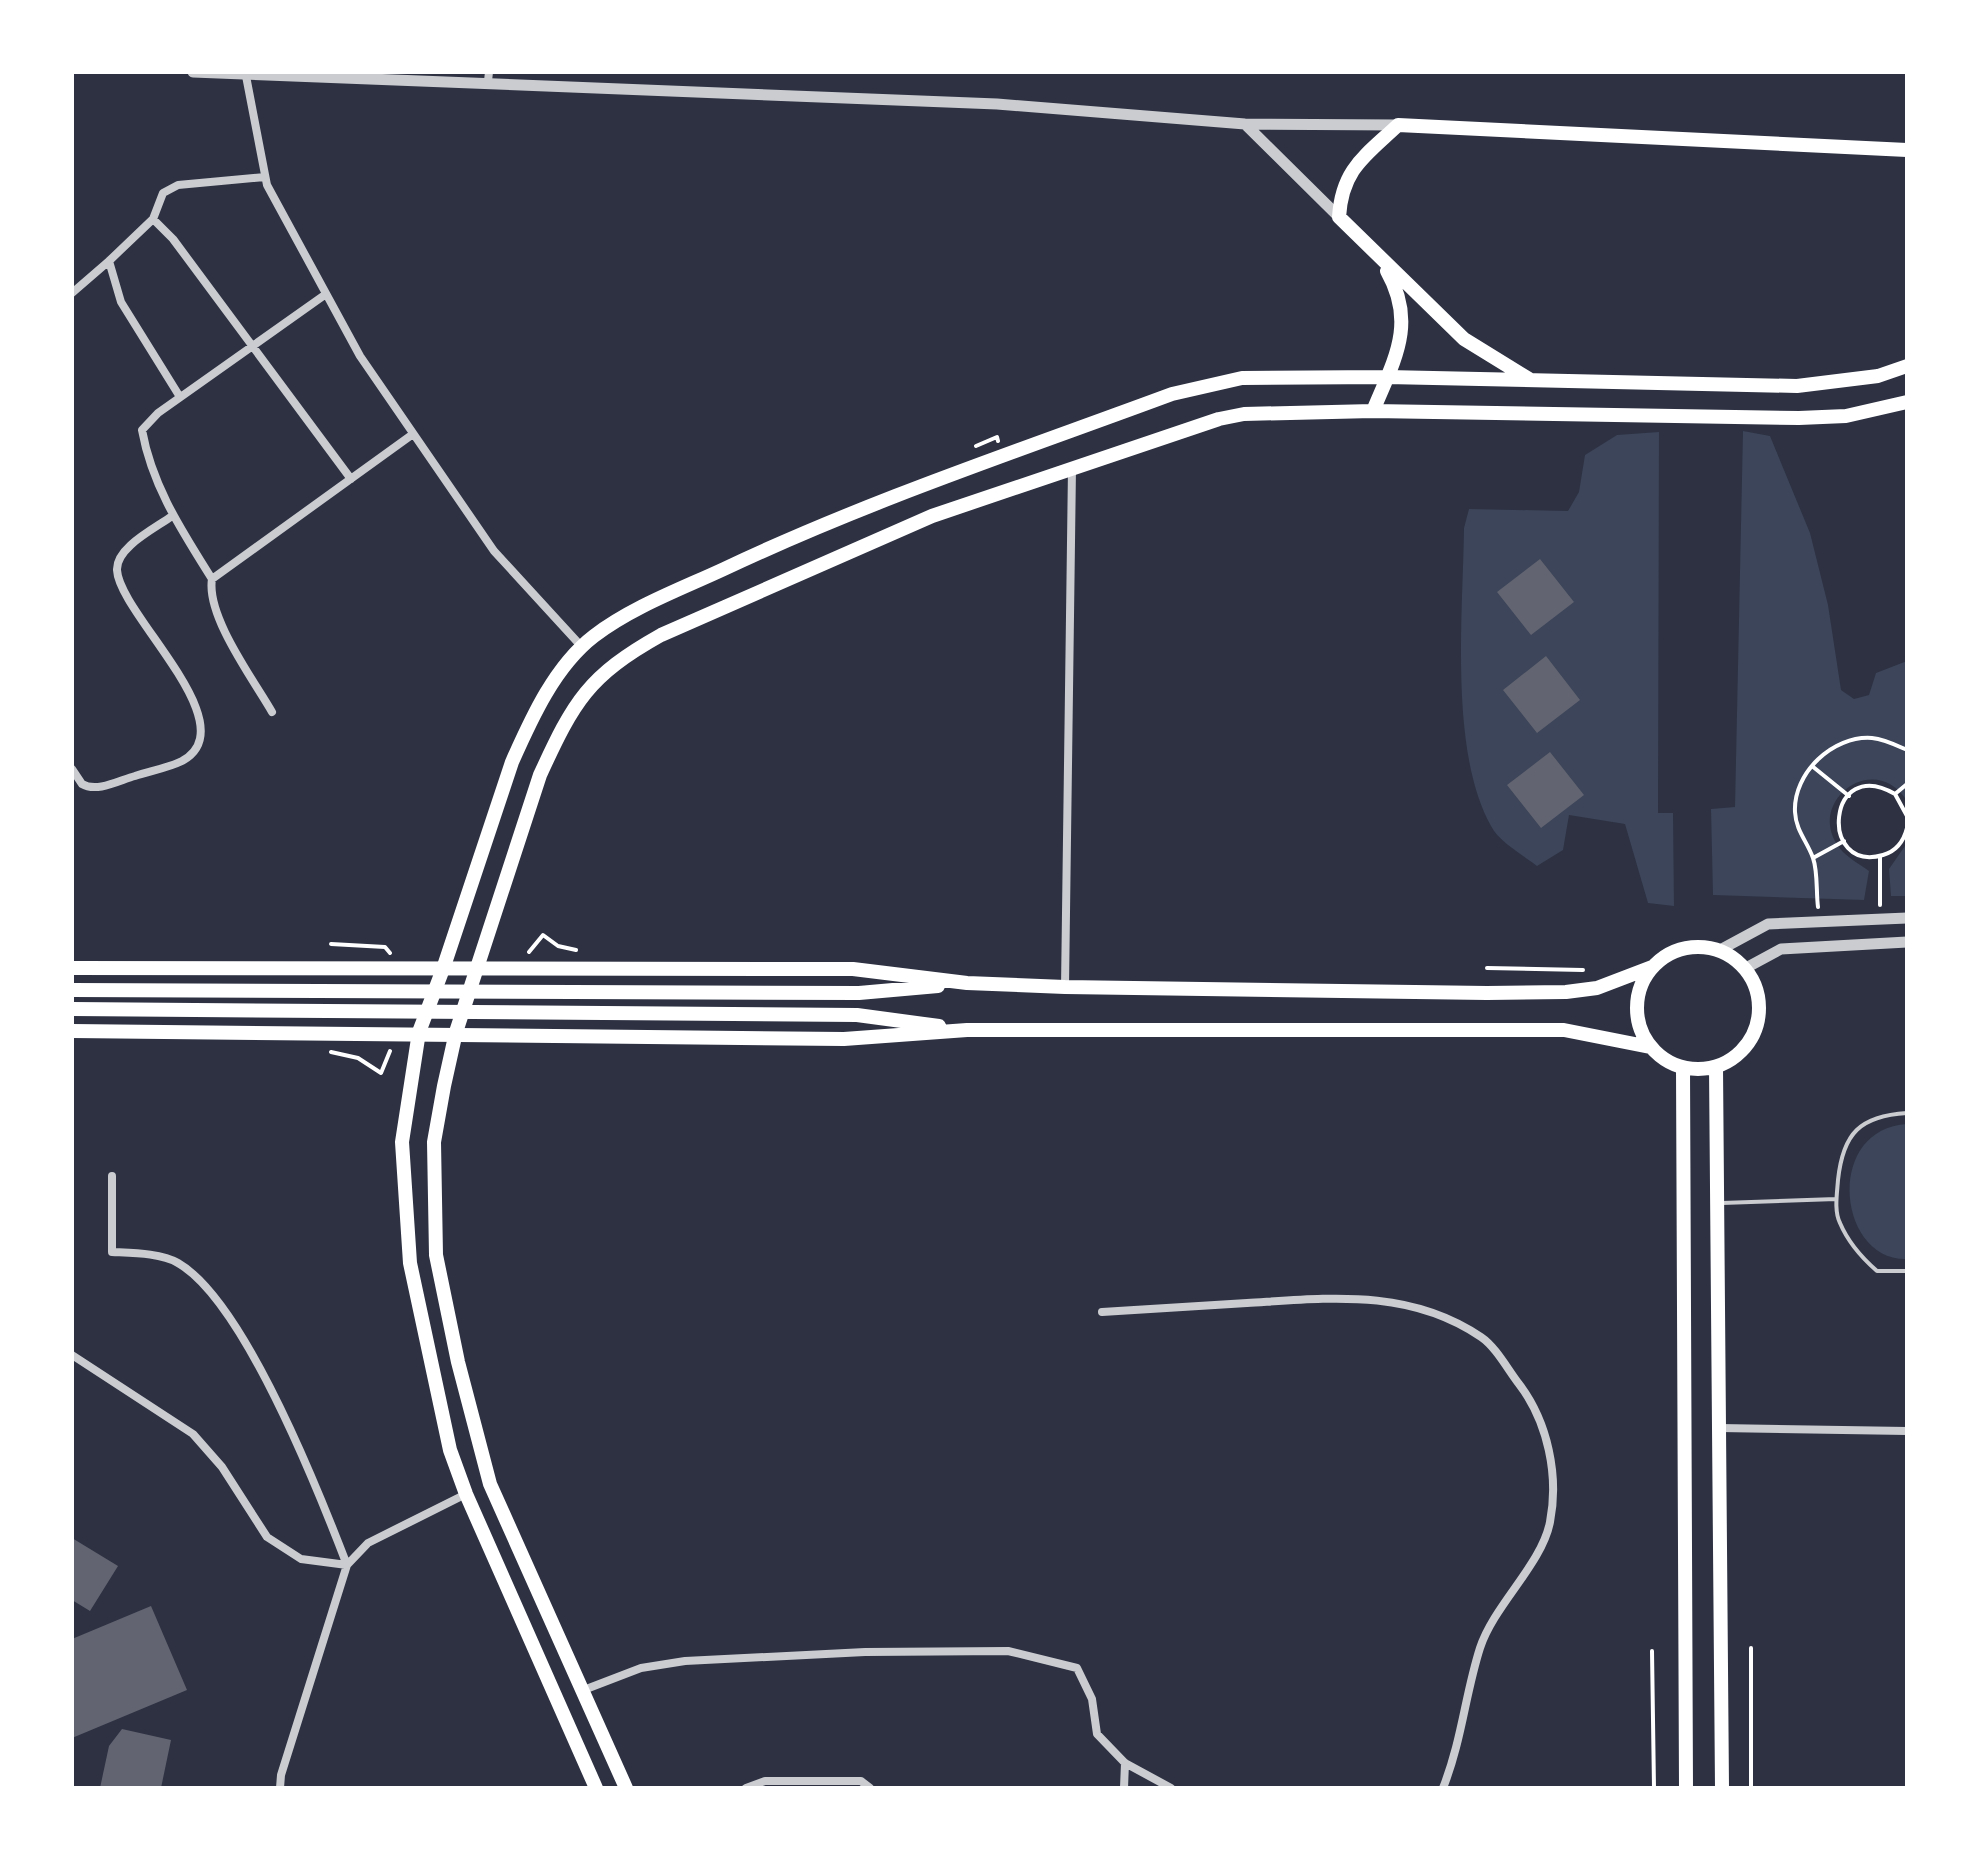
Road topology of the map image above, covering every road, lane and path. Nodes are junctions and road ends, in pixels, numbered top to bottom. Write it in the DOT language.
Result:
graph roads {
  1 [pos="193,72"];
  2 [pos="246,76"];
  3 [pos="488,77"];
  4 [pos="1245,124"];
  5 [pos="1398,125"];
  6 [pos="1907,150"];
  7 [pos="265,177"];
  8 [pos="1339,217"];
  9 [pos="153,219"];
  10 [pos="1381,260"];
  11 [pos="109,261"];
  12 [pos="72,293"];
  13 [pos="326,294"];
  14 [pos="253,345"];
  15 [pos="1907,366"];
  16 [pos="1387,377"];
  17 [pos="1532,381"];
  18 [pos="180,397"];
  19 [pos="1907,402"];
  20 [pos="1373,411"];
  21 [pos="413,434"];
  22 [pos="1072,468"];
  23 [pos="351,479"];
  24 [pos="172,516"];
  25 [pos="212,579"];
  26 [pos="582,647"];
  27 [pos="272,712"];
  28 [pos="1907,750"];
  29 [pos="1812,766"];
  30 [pos="72,769"];
  31 [pos="1907,784"];
  32 [pos="1895,794"];
  33 [pos="1849,796"];
  34 [pos="1907,816"];
  35 [pos="1907,828"];
  36 [pos="1905,839"];
  37 [pos="1844,841"];
  38 [pos="1880,856"];
  39 [pos="1813,858"];
  40 [pos="1907,918"];
  41 [pos="1879,920"];
  42 [pos="1819,922"];
  43 [pos="543,935"];
  44 [pos="1907,942"];
  45 [pos="331,944"];
  46 [pos="385,947"];
  47 [pos="588,950"];
  48 [pos="1718,951"];
  49 [pos="1652,967"];
  50 [pos="72,968"];
  51 [pos="549,968"];
  52 [pos="1487,968"];
  53 [pos="443,969"];
  54 [pos="1744,969"];
  55 [pos="289,970"];
  56 [pos="479,970"];
  57 [pos="1583,970"];
  58 [pos="967,983"];
  59 [pos="1065,987"];
  60 [pos="72,990"];
  61 [pos="72,1009"];
  62 [pos="967,1030"];
  63 [pos="72,1031"];
  64 [pos="294,1031"];
  65 [pos="419,1032"];
  66 [pos="456,1032"];
  67 [pos="558,1035"];
  68 [pos="1650,1047"];
  69 [pos="321,1050"];
  70 [pos="1716,1067"];
  71 [pos="1683,1068"];
  72 [pos="381,1073"];
  73 [pos="1907,1113"];
  74 [pos="112,1176"];
  75 [pos="1836,1199"];
  76 [pos="1718,1204"];
  77 [pos="1907,1271"];
  78 [pos="1102,1312"];
  79 [pos="72,1355"];
  80 [pos="1720,1428"];
  81 [pos="1907,1431"];
  82 [pos="466,1494"];
  83 [pos="347,1565"];
  84 [pos="1751,1648"];
  85 [pos="1652,1651"];
  86 [pos="581,1691"];
  87 [pos="1125,1763"];
  88 [pos="280,1788"];
  89 [pos="596,1788"];
  90 [pos="626,1788"];
  91 [pos="746,1788"];
  92 [pos="870,1788"];
  93 [pos="1124,1788"];
  94 [pos="1171,1788"];
  95 [pos="1443,1788"];
  96 [pos="1654,1788"];
  97 [pos="1686,1788"];
  98 [pos="1722,1788"];
  99 [pos="1751,1788"];
  1 -- 2 [label="street"];
  2 -- 3 [label="street"];
  2 -- 7 [label="street"];
  3 -- 4 [label="street"];
  4 -- 5 [label="street"];
  4 -- 8 [label="street"];
  5 -- 6 [label="main road"];
  5 -- 8 [label="main road"];
  7 -- 9 [label="street"];
  7 -- 13 [label="street"];
  8 -- 10 [label="main road"];
  9 -- 11 [label="street"];
  9 -- 14 [label="street"];
  10 -- 16 [label="main road"];
  10 -- 17 [label="main road"];
  11 -- 12 [label="street"];
  11 -- 18 [label="street"];
  13 -- 14 [label="street"];
  13 -- 21 [label="street"];
  14 -- 18 [label="street"];
  14 -- 23 [label="street"];
  15 -- 17 [label="main road"];
  16 -- 17 [label="main road"];
  16 -- 20 [label="main road"];
  16 -- 26 [label="main road"];
  18 -- 24 [label="street"];
  19 -- 20 [label="main road"];
  20 -- 22 [label="main road"];
  21 -- 23 [label="street"];
  21 -- 26 [label="street"];
  22 -- 56 [label="main road"];
  22 -- 59 [label="street"];
  23 -- 25 [label="street"];
  24 -- 25 [label="street"];
  24 -- 30 [label="street"];
  25 -- 27 [label="street"];
  26 -- 53 [label="main road"];
  28 -- 29 [label="path"];
  29 -- 33 [label="path"];
  29 -- 39 [label="path"];
  31 -- 32 [label="path"];
  32 -- 33 [label="path"];
  32 -- 34 [label="path"];
  33 -- 37 [label="path"];
  35 -- 36 [label="path"];
  36 -- 38 [label="path"];
  37 -- 38 [label="path"];
  37 -- 39 [label="path"];
  38 -- 41 [label="path"];
  39 -- 42 [label="path"];
  40 -- 41 [label="street"];
  41 -- 42 [label="street"];
  42 -- 48 [label="street"];
  43 -- 47 [label="path"];
  44 -- 54 [label="street"];
  45 -- 46 [label="path"];
  48 -- 49 [label="main road"];
  48 -- 54 [label="main road"];
  49 -- 59 [label="main road"];
  49 -- 68 [label="main road"];
  50 -- 55 [label="main road"];
  51 -- 56 [label="main road"];
  51 -- 58 [label="main road"];
  51 -- 67 [label="main road"];
  52 -- 57 [label="path"];
  53 -- 55 [label="main road"];
  53 -- 56 [label="main road"];
  53 -- 65 [label="main road"];
  54 -- 70 [label="main road"];
  55 -- 64 [label="main road"];
  56 -- 66 [label="main road"];
  58 -- 59 [label="main road"];
  58 -- 60 [label="main road"];
  61 -- 62 [label="main road"];
  62 -- 67 [label="main road"];
  62 -- 68 [label="main road"];
  63 -- 64 [label="main road"];
  64 -- 65 [label="main road"];
  65 -- 66 [label="main road"];
  65 -- 82 [label="main road"];
  66 -- 67 [label="main road"];
  66 -- 86 [label="main road"];
  68 -- 71 [label="main road"];
  69 -- 72 [label="path"];
  70 -- 71 [label="main road"];
  70 -- 76 [label="main road"];
  71 -- 97 [label="main road"];
  73 -- 75 [label="lane"];
  74 -- 83 [label="street"];
  75 -- 76 [label="lane"];
  75 -- 77 [label="lane"];
  76 -- 80 [label="main road"];
  78 -- 95 [label="street"];
  79 -- 83 [label="street"];
  80 -- 81 [label="street"];
  80 -- 98 [label="main road"];
  82 -- 83 [label="street"];
  82 -- 89 [label="main road"];
  83 -- 88 [label="street"];
  84 -- 99 [label="path"];
  85 -- 96 [label="path"];
  86 -- 87 [label="street"];
  86 -- 90 [label="main road"];
  87 -- 93 [label="street"];
  87 -- 94 [label="street"];
  91 -- 92 [label="street"];
}
